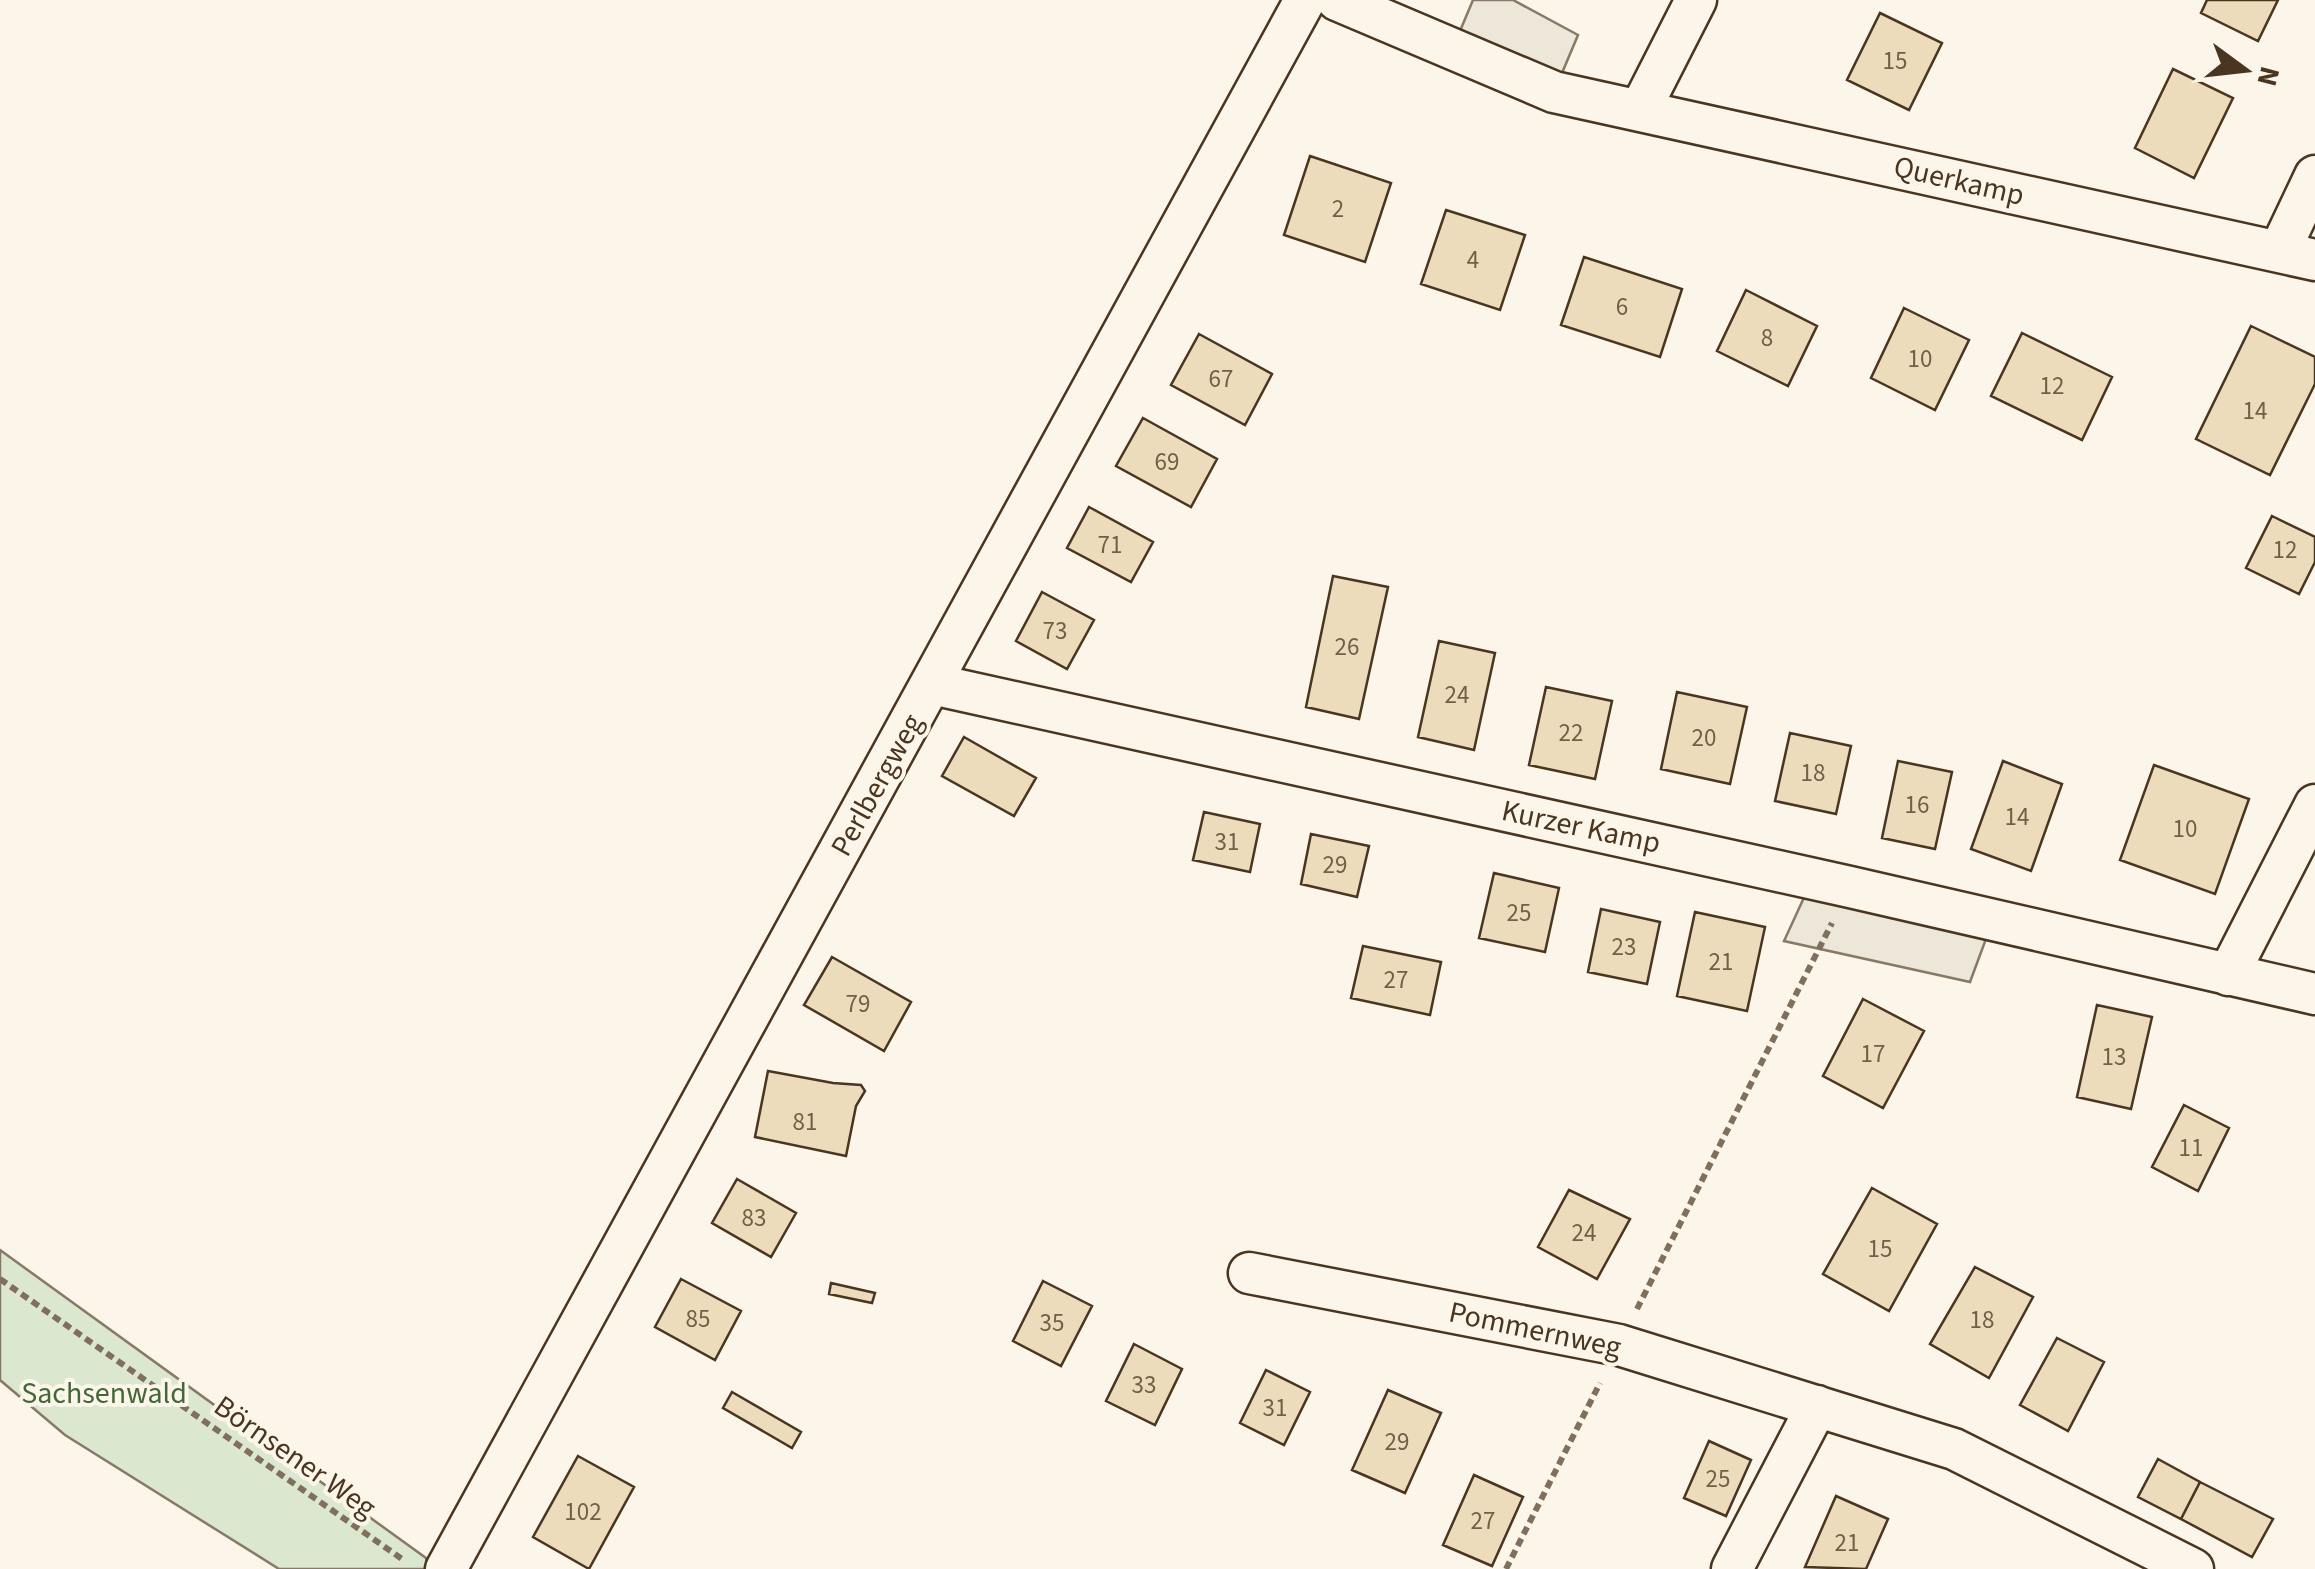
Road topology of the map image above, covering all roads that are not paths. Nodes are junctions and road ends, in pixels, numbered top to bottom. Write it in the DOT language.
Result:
graph roads {
  1 [pos="1304,0"];
  2 [pos="1338,0"];
  3 [pos="1696,0"];
  4 [pos="1640,110"];
  5 [pos="2315,176"];
  6 [pos="2297,256"];
  7 [pos="932,684"];
  8 [pos="2315,805"];
  9 [pos="2228,975"];
  10 [pos="2315,994"];
  11 [pos="1249,1273"];
  12 [pos="1817,1406"];
  13 [pos="446,1569"];
  14 [pos="1732,1569"];
  15 [pos="2193,1569"];
  1 -- 7 [label="street, Perlbergweg"];
  2 -- 4 [label="street, Querkamp"];
  3 -- 4 [label="street"];
  4 -- 6 [label="street, Querkamp"];
  5 -- 6 [label="street, Querkamp"];
  7 -- 9 [label="street, Kurzer Kamp"];
  7 -- 13 [label="street, Perlbergweg"];
  8 -- 9 [label="street"];
  9 -- 10 [label="street, Kurzer Kamp"];
  11 -- 12 [label="street, Pommernweg"];
  12 -- 14 [label="street"];
  12 -- 15 [label="street, Pommernweg"];
}
